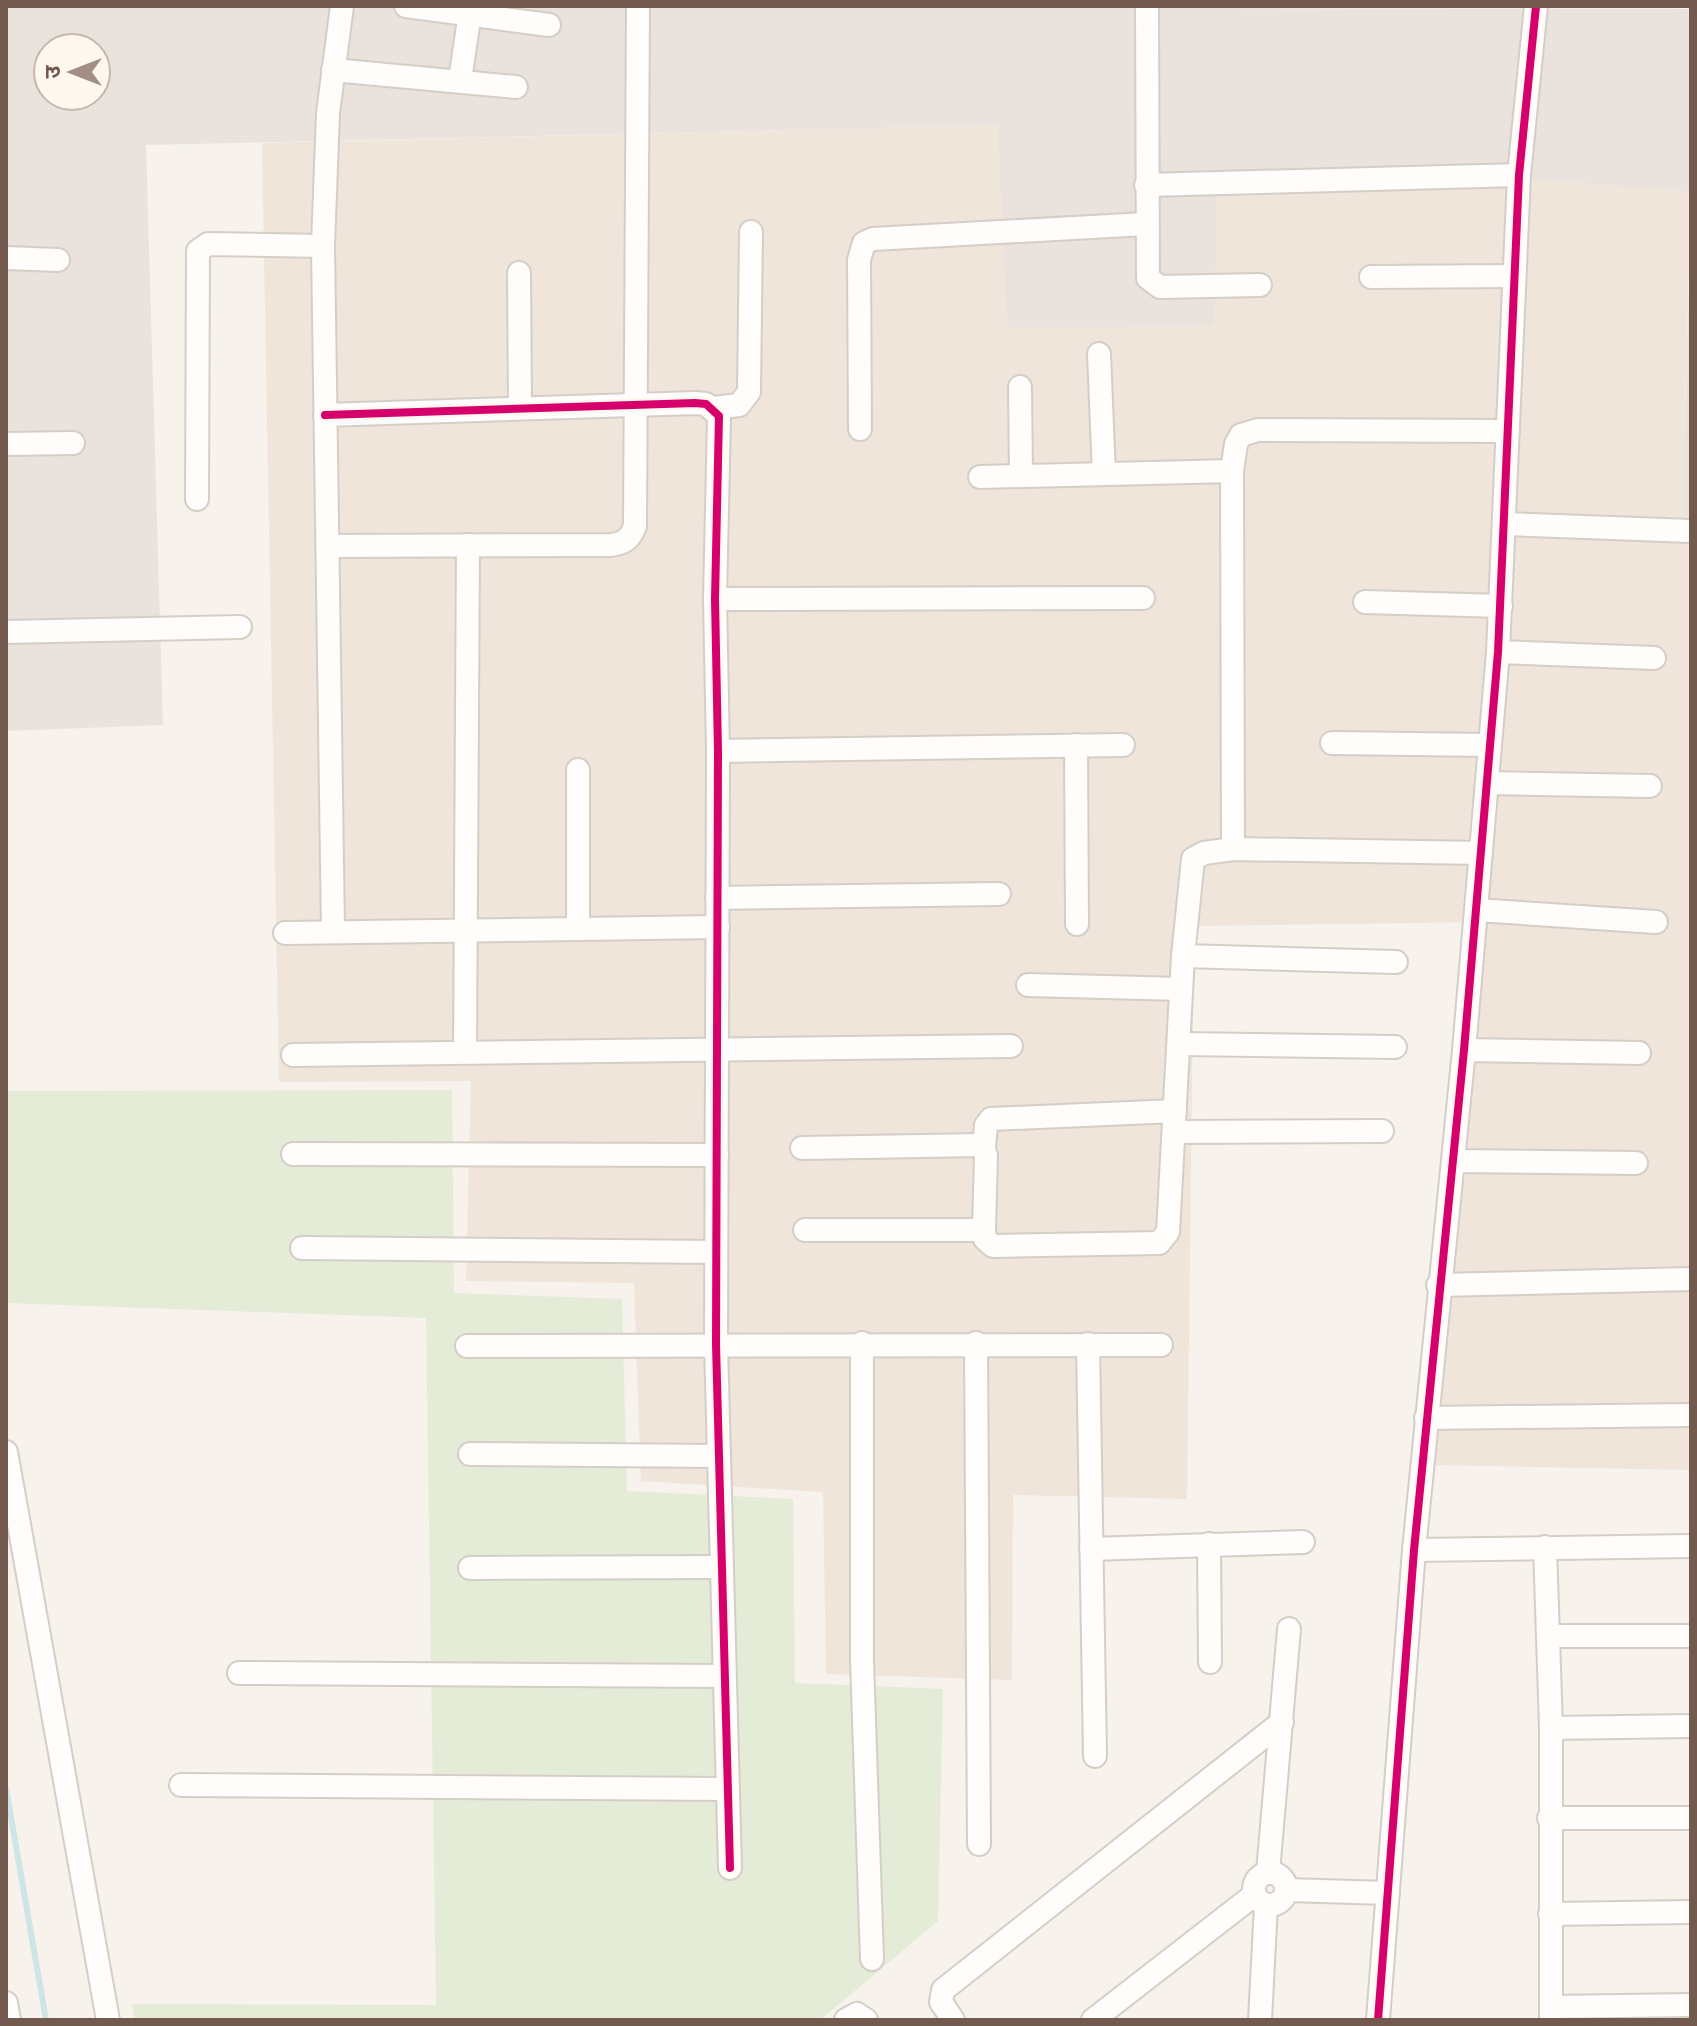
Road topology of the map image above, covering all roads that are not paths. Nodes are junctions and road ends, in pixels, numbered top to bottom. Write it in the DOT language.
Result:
graph roads {
  1 [pos="342,6"];
  2 [pos="406,6"];
  3 [pos="638,6"];
  4 [pos="1147,6"];
  5 [pos="1536,6"];
  6 [pos="471,10"];
  7 [pos="549,25"];
  8 [pos="333,70"];
  9 [pos="460,80"];
  10 [pos="516,87"];
  11 [pos="1519,175"];
  12 [pos="1146,185"];
  13 [pos="1146,224"];
  14 [pos="751,232"];
  15 [pos="323,246"];
  16 [pos="6,258"];
  17 [pos="58,260"];
  18 [pos="519,273"];
  19 [pos="1514,276"];
  20 [pos="1371,277"];
  21 [pos="1260,285"];
  22 [pos="1099,354"];
  23 [pos="1020,387"];
  24 [pos="636,404"];
  25 [pos="520,408"];
  26 [pos="713,408"];
  27 [pos="325,415"];
  28 [pos="860,429"];
  29 [pos="1508,431"];
  30 [pos="73,443"];
  31 [pos="6,444"];
  32 [pos="1232,471"];
  33 [pos="1104,474"];
  34 [pos="1021,475"];
  35 [pos="980,477"];
  36 [pos="197,499"];
  37 [pos="1506,524"];
  38 [pos="1691,531"];
  39 [pos="468,545"];
  40 [pos="328,546"];
  41 [pos="1143,598"];
  42 [pos="715,599"];
  43 [pos="1365,602"];
  44 [pos="1501,606"];
  45 [pos="240,627"];
  46 [pos="6,632"];
  47 [pos="1498,652"];
  48 [pos="1654,658"];
  49 [pos="1332,743"];
  50 [pos="1076,745"];
  51 [pos="1123,745"];
  52 [pos="1490,745"];
  53 [pos="718,751"];
  54 [pos="578,770"];
  55 [pos="1488,783"];
  56 [pos="1650,786"];
  57 [pos="1233,849"];
  58 [pos="1481,853"];
  59 [pos="999,894"];
  60 [pos="717,898"];
  61 [pos="1476,910"];
  62 [pos="1656,922"];
  63 [pos="1077,924"];
  64 [pos="718,927"];
  65 [pos="578,929"];
  66 [pos="333,931"];
  67 [pos="465,932"];
  68 [pos="285,933"];
  69 [pos="1183,956"];
  70 [pos="1396,962"];
  71 [pos="1028,985"];
  72 [pos="1181,989"];
  73 [pos="1180,1044"];
  74 [pos="1011,1046"];
  75 [pos="716,1047"];
  76 [pos="1395,1047"];
  77 [pos="1464,1050"];
  78 [pos="465,1051"];
  79 [pos="1639,1053"];
  80 [pos="293,1055"];
  81 [pos="1175,1122"];
  82 [pos="1382,1131"];
  83 [pos="984,1147"];
  84 [pos="802,1148"];
  85 [pos="293,1154"];
  86 [pos="717,1155"];
  87 [pos="1453,1161"];
  88 [pos="1636,1163"];
  89 [pos="805,1230"];
  90 [pos="984,1230"];
  91 [pos="302,1248"];
  92 [pos="716,1252"];
  93 [pos="1691,1279"];
  94 [pos="1438,1285"];
  95 [pos="862,1343"];
  96 [pos="976,1343"];
  97 [pos="716,1344"];
  98 [pos="1088,1344"];
  99 [pos="1161,1345"];
  100 [pos="467,1346"];
  101 [pos="1691,1415"];
  102 [pos="1426,1418"];
  103 [pos="6,1452"];
  104 [pos="470,1454"];
  105 [pos="717,1456"];
  106 [pos="1303,1542"];
  107 [pos="1209,1544"];
  108 [pos="1691,1546"];
  109 [pos="1545,1547"];
  110 [pos="1091,1549"];
  111 [pos="1414,1550"];
  112 [pos="721,1567"];
  113 [pos="470,1568"];
  114 [pos="1289,1629"];
  115 [pos="1548,1636"];
  116 [pos="1691,1636"];
  117 [pos="1210,1662"];
  118 [pos="239,1673"];
  119 [pos="724,1676"];
  120 [pos="1282,1722"];
  121 [pos="1691,1726"];
  122 [pos="1551,1728"];
  123 [pos="1095,1756"];
  124 [pos="181,1785"];
  125 [pos="727,1789"];
  126 [pos="1549,1818"];
  127 [pos="1691,1818"];
  128 [pos="979,1844"];
  129 [pos="730,1868"];
  130 [pos="1268,1872"];
  131 [pos="1286,1890"];
  132 [pos="1388,1893"];
  133 [pos="1260,1900"];
  134 [pos="1691,1912"];
  135 [pos="1550,1914"];
  136 [pos="872,1959"];
  137 [pos="6,2003"];
  138 [pos="1691,2005"];
  139 [pos="1551,2013"];
  140 [pos="9,2020"];
  141 [pos="108,2020"];
  142 [pos="846,2020"];
  143 [pos="866,2020"];
  144 [pos="953,2020"];
  145 [pos="1093,2020"];
  146 [pos="1260,2020"];
  147 [pos="1378,2020"];
  1 -- 8 [label="street"];
  2 -- 6 [label="street"];
  3 -- 24 [label="street"];
  4 -- 12 [label="street"];
  5 -- 11 [label="street"];
  6 -- 7 [label="street"];
  6 -- 9 [label="street"];
  8 -- 9 [label="street"];
  8 -- 15 [label="street"];
  9 -- 10 [label="street"];
  11 -- 12 [label="street"];
  11 -- 19 [label="street"];
  12 -- 13 [label="street"];
  13 -- 21 [label="street"];
  13 -- 28 [label="street"];
  14 -- 26 [label="street"];
  15 -- 27 [label="street"];
  15 -- 36 [label="street"];
  16 -- 17 [label="street"];
  18 -- 25 [label="street"];
  19 -- 20 [label="street"];
  19 -- 29 [label="street"];
  22 -- 33 [label="street"];
  23 -- 34 [label="street"];
  24 -- 25 [label="street"];
  24 -- 26 [label="street"];
  24 -- 39 [label="street"];
  25 -- 27 [label="street"];
  26 -- 42 [label="street"];
  27 -- 40 [label="street"];
  29 -- 32 [label="street"];
  29 -- 37 [label="street"];
  30 -- 31 [label="street"];
  32 -- 33 [label="street"];
  32 -- 57 [label="street"];
  33 -- 34 [label="street"];
  34 -- 35 [label="street"];
  37 -- 38 [label="street"];
  37 -- 44 [label="street"];
  39 -- 40 [label="street"];
  39 -- 67 [label="street"];
  40 -- 66 [label="street"];
  41 -- 42 [label="street"];
  42 -- 53 [label="street"];
  43 -- 44 [label="street"];
  44 -- 47 [label="street"];
  45 -- 46 [label="street"];
  47 -- 48 [label="street"];
  47 -- 52 [label="street"];
  49 -- 52 [label="street"];
  50 -- 51 [label="street"];
  50 -- 53 [label="street"];
  50 -- 63 [label="street"];
  52 -- 55 [label="street"];
  53 -- 60 [label="street"];
  54 -- 65 [label="street"];
  55 -- 56 [label="street"];
  55 -- 58 [label="street"];
  57 -- 58 [label="street"];
  57 -- 69 [label="street"];
  58 -- 61 [label="street"];
  59 -- 60 [label="street"];
  60 -- 64 [label="street"];
  61 -- 62 [label="street"];
  61 -- 77 [label="street"];
  64 -- 65 [label="street"];
  64 -- 75 [label="street"];
  65 -- 67 [label="street"];
  66 -- 67 [label="street"];
  66 -- 68 [label="street"];
  67 -- 78 [label="street"];
  69 -- 70 [label="street"];
  69 -- 72 [label="street"];
  71 -- 72 [label="street"];
  72 -- 73 [label="street"];
  73 -- 76 [label="street"];
  73 -- 81 [label="street"];
  74 -- 75 [label="street"];
  75 -- 78 [label="street"];
  75 -- 86 [label="street"];
  77 -- 79 [label="street"];
  77 -- 87 [label="street"];
  78 -- 80 [label="street"];
  81 -- 82 [label="street"];
  81 -- 83 [label="street"];
  81 -- 90 [label="street"];
  83 -- 84 [label="street"];
  83 -- 90 [label="street"];
  85 -- 86 [label="street"];
  86 -- 92 [label="street"];
  87 -- 88 [label="street"];
  87 -- 94 [label="street"];
  89 -- 90 [label="street"];
  91 -- 92 [label="street"];
  92 -- 97 [label="street"];
  93 -- 94 [label="street"];
  94 -- 102 [label="street"];
  95 -- 96 [label="street"];
  95 -- 97 [label="street"];
  95 -- 136 [label="street"];
  96 -- 98 [label="street"];
  96 -- 128 [label="street"];
  97 -- 100 [label="street"];
  97 -- 105 [label="street"];
  98 -- 99 [label="street"];
  98 -- 110 [label="street"];
  101 -- 102 [label="street"];
  102 -- 111 [label="street"];
  103 -- 141 [label="street"];
  104 -- 105 [label="street"];
  105 -- 112 [label="street"];
  106 -- 107 [label="street"];
  107 -- 110 [label="street"];
  107 -- 117 [label="street"];
  108 -- 109 [label="street"];
  109 -- 111 [label="street"];
  109 -- 115 [label="street"];
  110 -- 123 [label="street"];
  111 -- 132 [label="street"];
  112 -- 113 [label="street"];
  112 -- 119 [label="street"];
  114 -- 120 [label="street"];
  115 -- 116 [label="street"];
  115 -- 122 [label="street"];
  118 -- 119 [label="street"];
  119 -- 125 [label="street"];
  120 -- 130 [label="street"];
  120 -- 144 [label="street"];
  121 -- 122 [label="street"];
  122 -- 126 [label="street"];
  124 -- 125 [label="street"];
  125 -- 129 [label="street"];
  126 -- 127 [label="street"];
  126 -- 135 [label="street"];
  130 -- 131 [label="street"];
  130 -- 133 [label="street"];
  131 -- 132 [label="street"];
  131 -- 133 [label="street"];
  132 -- 147 [label="street"];
  133 -- 145 [label="street"];
  133 -- 146 [label="street"];
  134 -- 135 [label="street"];
  135 -- 139 [label="street"];
  137 -- 140 [label="street"];
  138 -- 139 [label="street"];
  142 -- 143 [label="street"];
}
